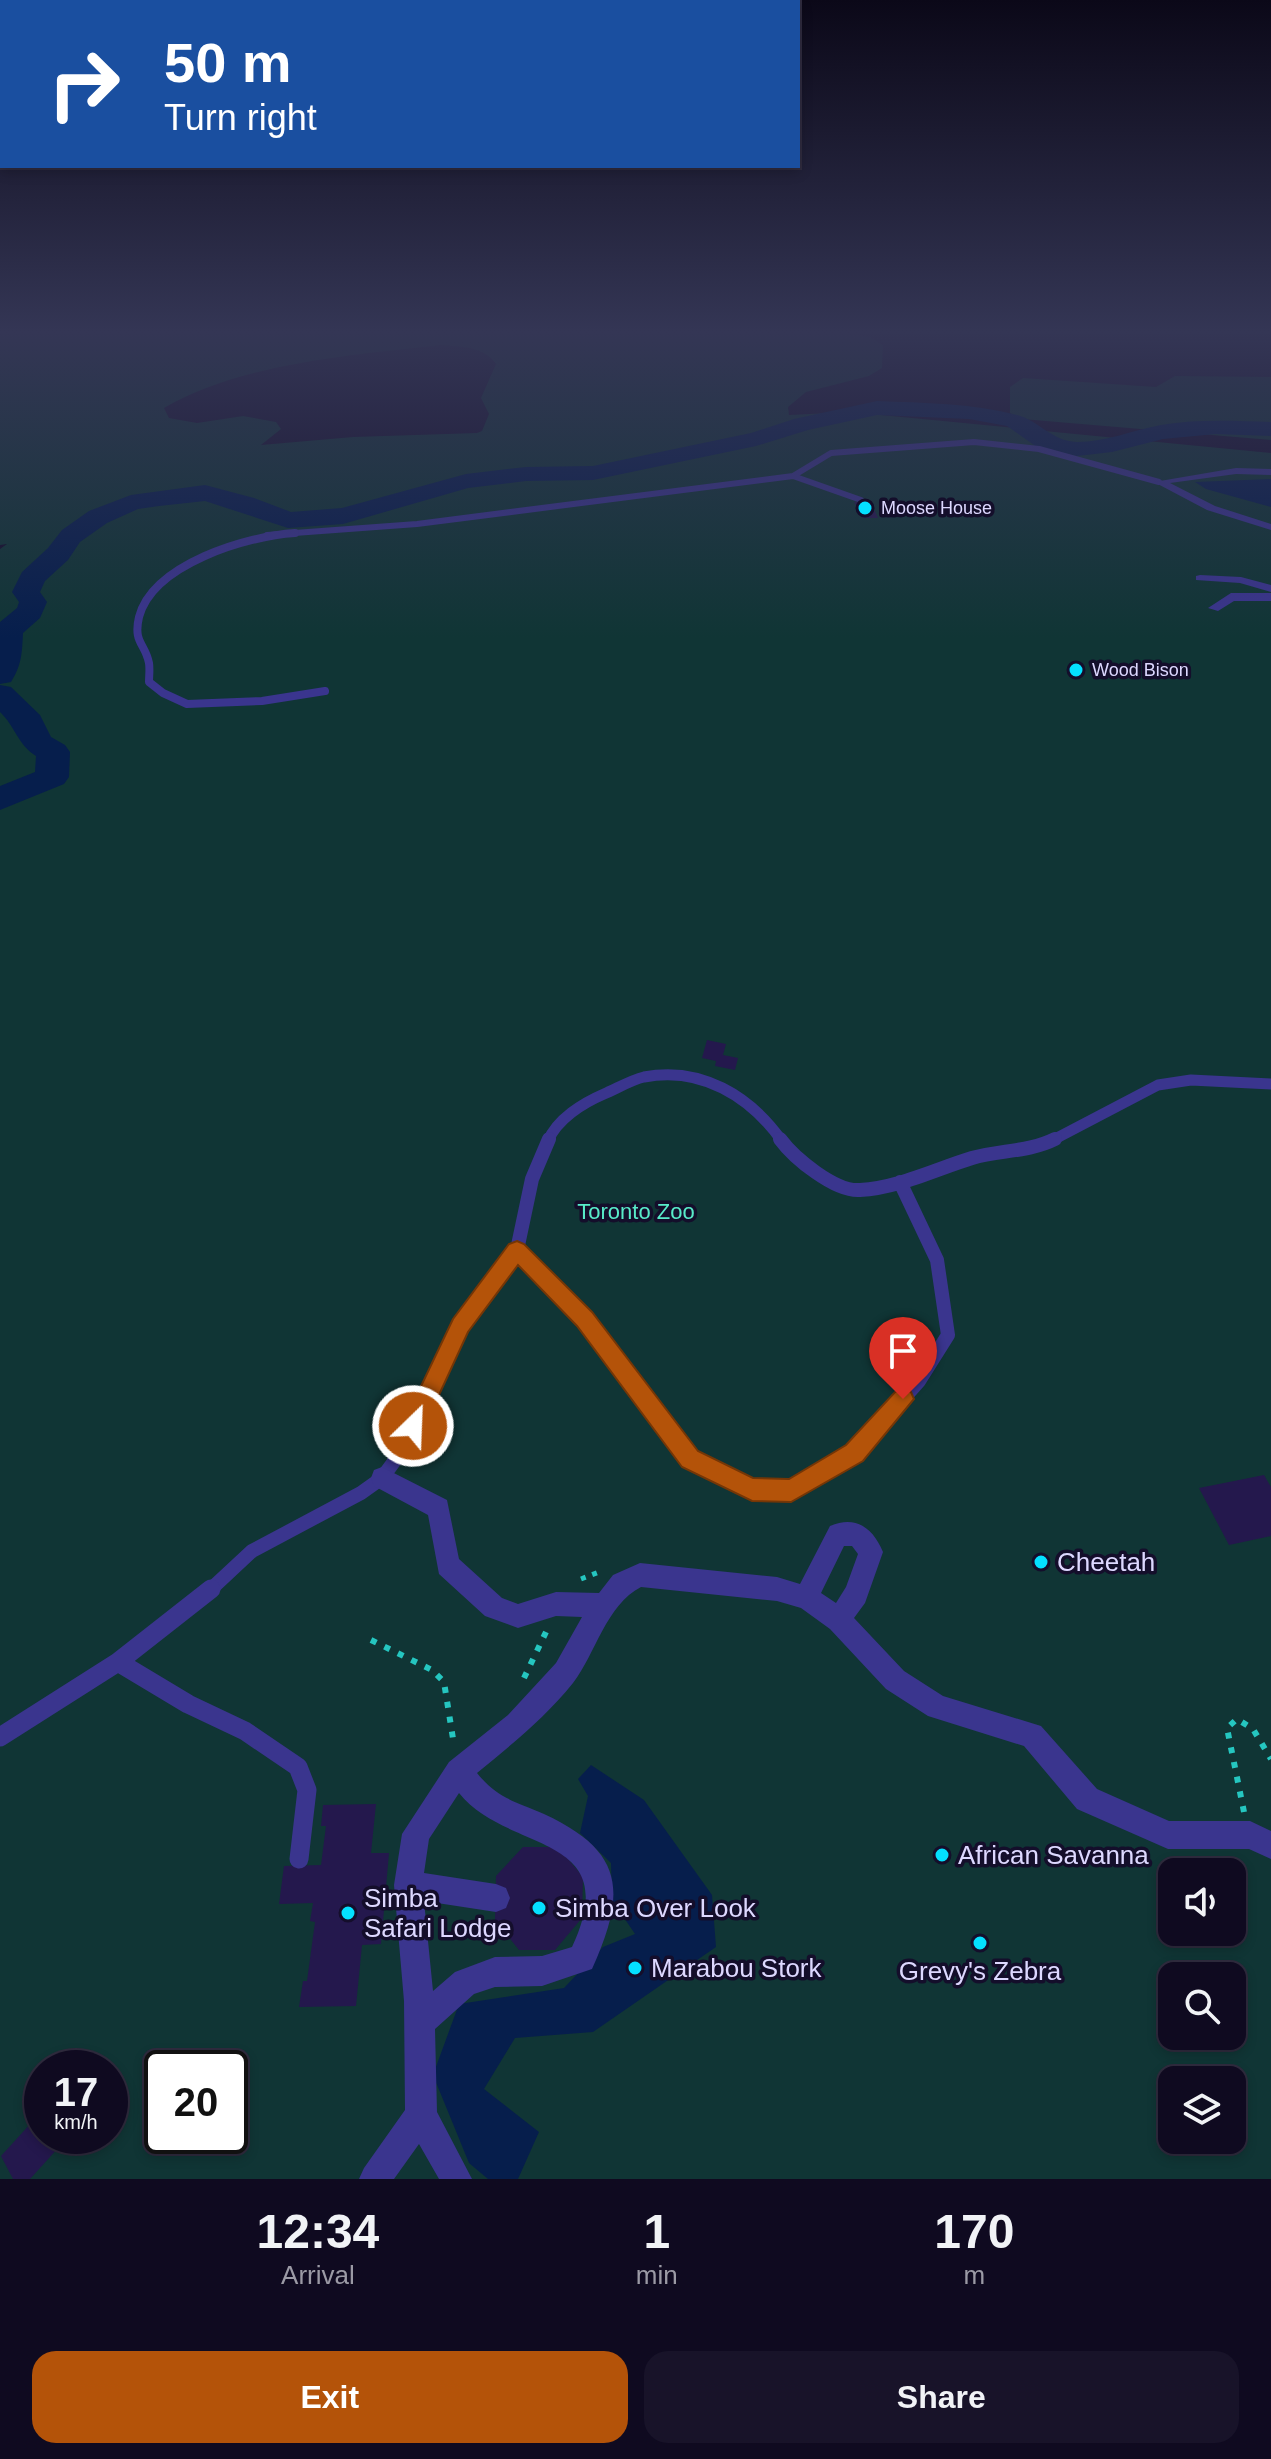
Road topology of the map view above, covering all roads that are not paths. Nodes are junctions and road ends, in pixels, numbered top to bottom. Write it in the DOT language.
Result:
graph roads {
  1 [pos="1271,472"];
  2 [pos="793,476"];
  3 [pos="1159,482"];
  4 [pos="861,500"];
  5 [pos="1271,527"];
  6 [pos="1200,578"];
  7 [pos="1216,578"];
  8 [pos="1271,589"];
  9 [pos="1231,597"];
  10 [pos="1271,597"];
  11 [pos="1214,608"];
  12 [pos="325,691"];
  13 [pos="1271,1084"];
  14 [pos="900,1182"];
  15 [pos="517,1250"];
  16 [pos="382,1478"];
  17 [pos="807,1598"];
  18 [pos="605,1606"];
  19 [pos="839,1620"];
  20 [pos="118,1662"];
  21 [pos="0,1737"];
  22 [pos="458,1771"];
  23 [pos="1260,1840"];
  24 [pos="299,1859"];
  25 [pos="408,1885"];
  26 [pos="496,1898"];
  27 [pos="419,2023"];
  28 [pos="421,2115"];
  29 [pos="375,2179"];
  30 [pos="456,2179"];
  1 -- 3 [label="street"];
  2 -- 3 [label="lane"];
  2 -- 4 [label="lane"];
  2 -- 12 [label="lane"];
  3 -- 5 [label="street"];
  6 -- 7 [label="street"];
  7 -- 8 [label="street"];
  7 -- 9 [label="street"];
  9 -- 10 [label="street"];
  9 -- 11 [label="street"];
  13 -- 14 [label="lane"];
  14 -- 15 [label="lane"];
  14 -- 15 [label="lane"];
  15 -- 16 [label="lane"];
  16 -- 18 [label="street"];
  16 -- 20 [label="lane"];
  17 -- 18 [label="street"];
  17 -- 19 [label="street"];
  17 -- 19 [label="street"];
  18 -- 22 [label="street"];
  19 -- 23 [label="street"];
  20 -- 21 [label="lane"];
  20 -- 24 [label="lane"];
  22 -- 25 [label="street"];
  22 -- 27 [label="street"];
  25 -- 26 [label="street"];
  25 -- 27 [label="street"];
  27 -- 28 [label="street"];
  28 -- 29 [label="street"];
  28 -- 30 [label="street"];
}
